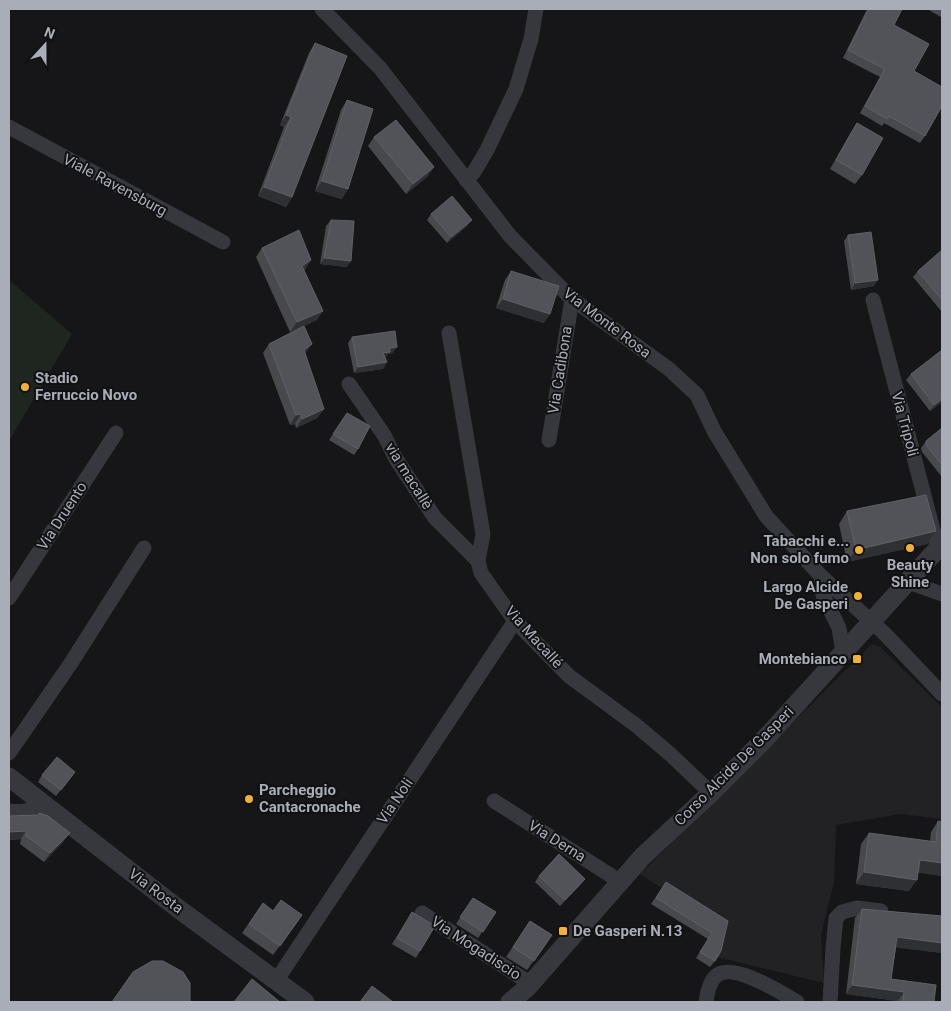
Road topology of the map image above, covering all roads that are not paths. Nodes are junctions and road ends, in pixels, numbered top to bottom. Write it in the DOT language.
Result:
graph roads {
  1 [pos="322,9"];
  2 [pos="536,9"];
  3 [pos="9,127"];
  4 [pos="466,180"];
  5 [pos="223,242"];
  6 [pos="572,299"];
  7 [pos="873,300"];
  8 [pos="449,333"];
  9 [pos="349,384"];
  10 [pos="116,433"];
  11 [pos="549,440"];
  12 [pos="940,546"];
  13 [pos="144,548"];
  14 [pos="478,561"];
  15 [pos="821,576"];
  16 [pos="908,582"];
  17 [pos="942,594"];
  18 [pos="9,598"];
  19 [pos="515,621"];
  20 [pos="871,622"];
  21 [pos="844,652"];
  22 [pos="942,694"];
  23 [pos="9,753"];
  24 [pos="9,777"];
  25 [pos="711,793"];
  26 [pos="494,801"];
  27 [pos="40,802"];
  28 [pos="9,811"];
  29 [pos="619,882"];
  30 [pos="422,912"];
  31 [pos="895,912"];
  32 [pos="276,981"];
  33 [pos="527,991"];
  34 [pos="305,1002"];
  35 [pos="510,1002"];
  36 [pos="706,1002"];
  37 [pos="797,1002"];
  38 [pos="830,1002"];
  1 -- 4 [label="street, Via Monte Rosa"];
  2 -- 4 [label="street"];
  3 -- 5 [label="street, Viale Ravensburg"];
  4 -- 6 [label="street, Via Monte Rosa"];
  6 -- 11 [label="street, Via Cadibona"];
  6 -- 15 [label="street, Via Monte Rosa"];
  7 -- 12 [label="street, Via Tripoli"];
  8 -- 14 [label="street"];
  9 -- 14 [label="street, via macallè"];
  10 -- 18 [label="street, Via Druento"];
  12 -- 16 [label="street, Corso Alcide De Gasperi"];
  13 -- 23 [label="street"];
  14 -- 19 [label="street, Via Macallé"];
  15 -- 20 [label="street"];
  15 -- 21 [label="street"];
  16 -- 17 [label="street"];
  16 -- 20 [label="street, Corso Alcide De Gasperi"];
  19 -- 25 [label="street, Via Macallé"];
  19 -- 32 [label="street, Via Noli"];
  20 -- 21 [label="street, Corso Alcide De Gasperi"];
  20 -- 22 [label="street"];
  21 -- 25 [label="street, Corso Alcide De Gasperi"];
  24 -- 27 [label="street, Via Rosta"];
  25 -- 29 [label="street, Corso Alcide De Gasperi"];
  26 -- 29 [label="street, Via Derna"];
  27 -- 28 [label="street"];
  27 -- 32 [label="street, Via Rosta"];
  29 -- 33 [label="street, Corso Alcide De Gasperi"];
  30 -- 33 [label="street, Via Mogadiscio"];
  31 -- 38 [label="street"];
  32 -- 34 [label="street, Via Rosta"];
  33 -- 35 [label="street, Corso Alcide De Gasperi"];
  36 -- 37 [label="street"];
}
